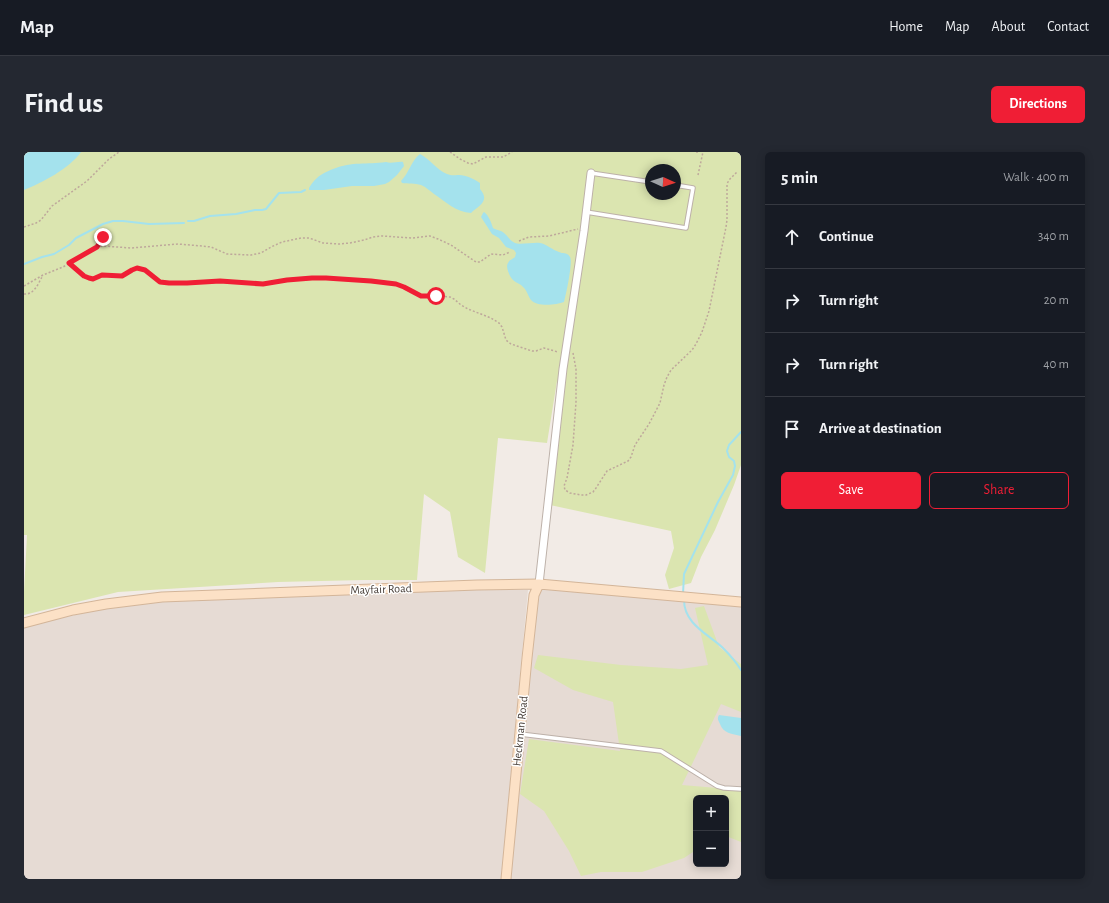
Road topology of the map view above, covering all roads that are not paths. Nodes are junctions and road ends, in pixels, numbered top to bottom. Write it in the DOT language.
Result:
graph roads {
  1 [pos="591,173"];
  2 [pos="645,181"];
  3 [pos="681,187"];
  4 [pos="586,212"];
  5 [pos="539,584"];
  6 [pos="741,602"];
  7 [pos="24,623"];
  8 [pos="520,734"];
  9 [pos="741,789"];
  10 [pos="506,879"];
  1 -- 2 [label="lane"];
  1 -- 4 [label="street"];
  3 -- 4 [label="lane"];
  4 -- 5 [label="street"];
  5 -- 6 [label="street, Mayfair Road"];
  5 -- 7 [label="street, Mayfair Road"];
  5 -- 8 [label="street, Heckman Road"];
  8 -- 9 [label="lane"];
  8 -- 10 [label="street, Heckman Road"];
}
